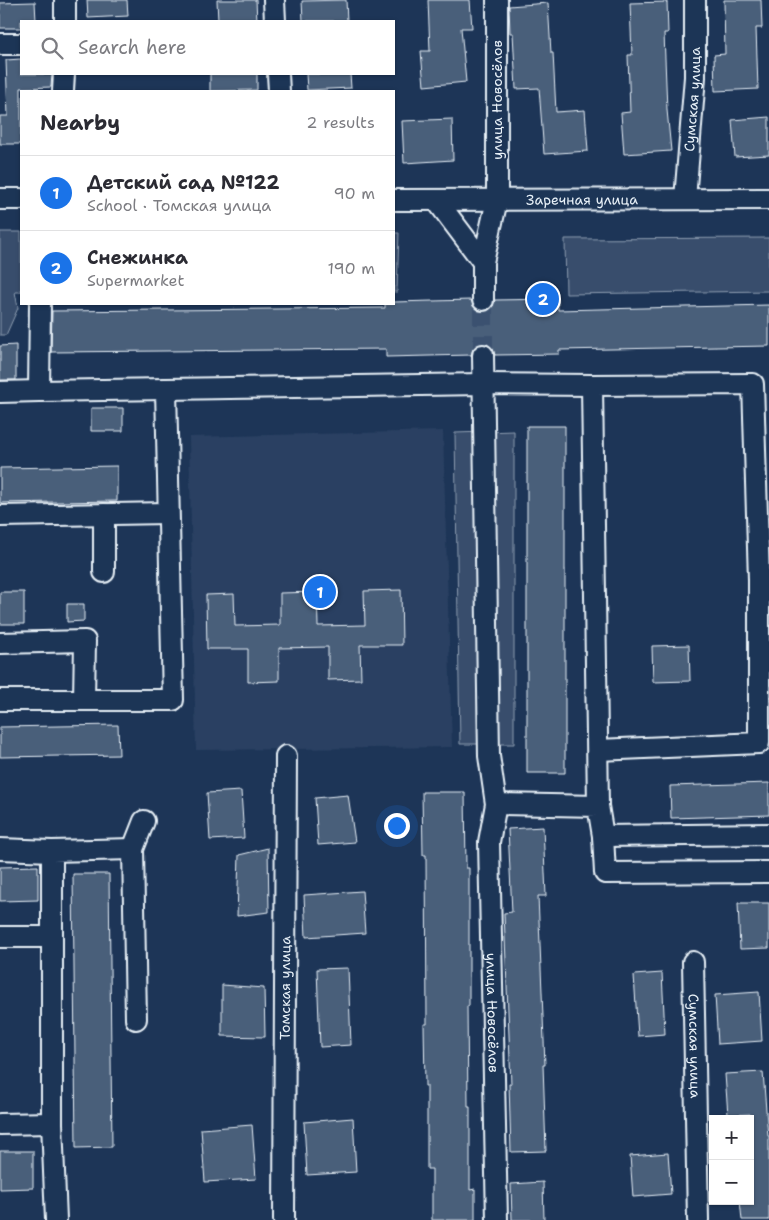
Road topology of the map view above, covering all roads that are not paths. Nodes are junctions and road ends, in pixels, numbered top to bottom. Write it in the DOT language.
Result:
graph roads {
  1 [pos="66,0"];
  2 [pos="274,0"];
  3 [pos="497,0"];
  4 [pos="695,0"];
  5 [pos="65,20"];
  6 [pos="275,20"];
  7 [pos="0,44"];
  8 [pos="20,44"];
  9 [pos="64,75"];
  10 [pos="278,75"];
  11 [pos="63,90"];
  12 [pos="279,90"];
  13 [pos="0,199"];
  14 [pos="20,199"];
  15 [pos="395,200"];
  16 [pos="497,200"];
  17 [pos="685,200"];
  18 [pos="769,200"];
  19 [pos="437,201"];
  20 [pos="483,262"];
  21 [pos="483,300"];
  22 [pos="40,305"];
  23 [pos="483,355"];
  24 [pos="483,384"];
  25 [pos="592,385"];
  26 [pos="166,389"];
  27 [pos="39,391"];
  28 [pos="0,392"];
  29 [pos="168,513"];
  30 [pos="104,514"];
  31 [pos="0,516"];
  32 [pos="104,572"];
  33 [pos="764,580"];
  34 [pos="0,643"];
  35 [pos="0,700"];
  36 [pos="84,700"];
  37 [pos="598,750"];
  38 [pos="286,756"];
  39 [pos="496,804"];
  40 [pos="598,806"];
  41 [pos="144,821"];
  42 [pos="769,834"];
  43 [pos="603,836"];
  44 [pos="0,849"];
  45 [pos="133,849"];
  46 [pos="52,851"];
  47 [pos="769,872"];
  48 [pos="0,937"];
  49 [pos="52,937"];
  50 [pos="693,962"];
  51 [pos="136,1019"];
  52 [pos="52,1123"];
  53 [pos="0,1124"];
  54 [pos="56,1220"];
  55 [pos="284,1220"];
  56 [pos="497,1220"];
  57 [pos="698,1220"];
  1 -- 5 [label="street"];
  2 -- 6 [label="street"];
  3 -- 16 [label="street, улица Новосёлов"];
  4 -- 17 [label="street, Сумская улица"];
  7 -- 8 [label="street"];
  9 -- 11 [label="street"];
  10 -- 12 [label="street"];
  13 -- 14 [label="street"];
  15 -- 19 [label="street, Заречная улица"];
  16 -- 17 [label="street, Заречная улица"];
  16 -- 19 [label="street, Заречная улица"];
  16 -- 20 [label="street, улица Новосёлов"];
  17 -- 18 [label="street, Заречная улица"];
  19 -- 20 [label="street"];
  20 -- 21 [label="street, улица Новосёлов"];
  22 -- 27 [label="street"];
  23 -- 24 [label="street, улица Новосёлов"];
  24 -- 25 [label="street"];
  24 -- 26 [label="street"];
  24 -- 39 [label="street, улица Новосёлов"];
  25 -- 33 [label="street"];
  25 -- 37 [label="street"];
  26 -- 27 [label="street"];
  26 -- 29 [label="street"];
  27 -- 28 [label="street"];
  29 -- 30 [label="street"];
  29 -- 36 [label="street"];
  30 -- 31 [label="street"];
  30 -- 32 [label="street"];
  33 -- 37 [label="street"];
  34 -- 36 [label="street"];
  35 -- 36 [label="street"];
  37 -- 40 [label="street"];
  38 -- 55 [label="street, Томская улица"];
  39 -- 40 [label="street"];
  39 -- 56 [label="street, улица Новосёлов"];
  40 -- 43 [label="street"];
  41 -- 45 [label="street"];
  42 -- 43 [label="street"];
  43 -- 47 [label="street"];
  44 -- 46 [label="street"];
  45 -- 46 [label="street"];
  45 -- 51 [label="street"];
  46 -- 49 [label="street"];
  48 -- 49 [label="street"];
  49 -- 52 [label="street"];
  50 -- 57 [label="street, Сумская улица"];
  52 -- 53 [label="street"];
  52 -- 54 [label="street"];
}
